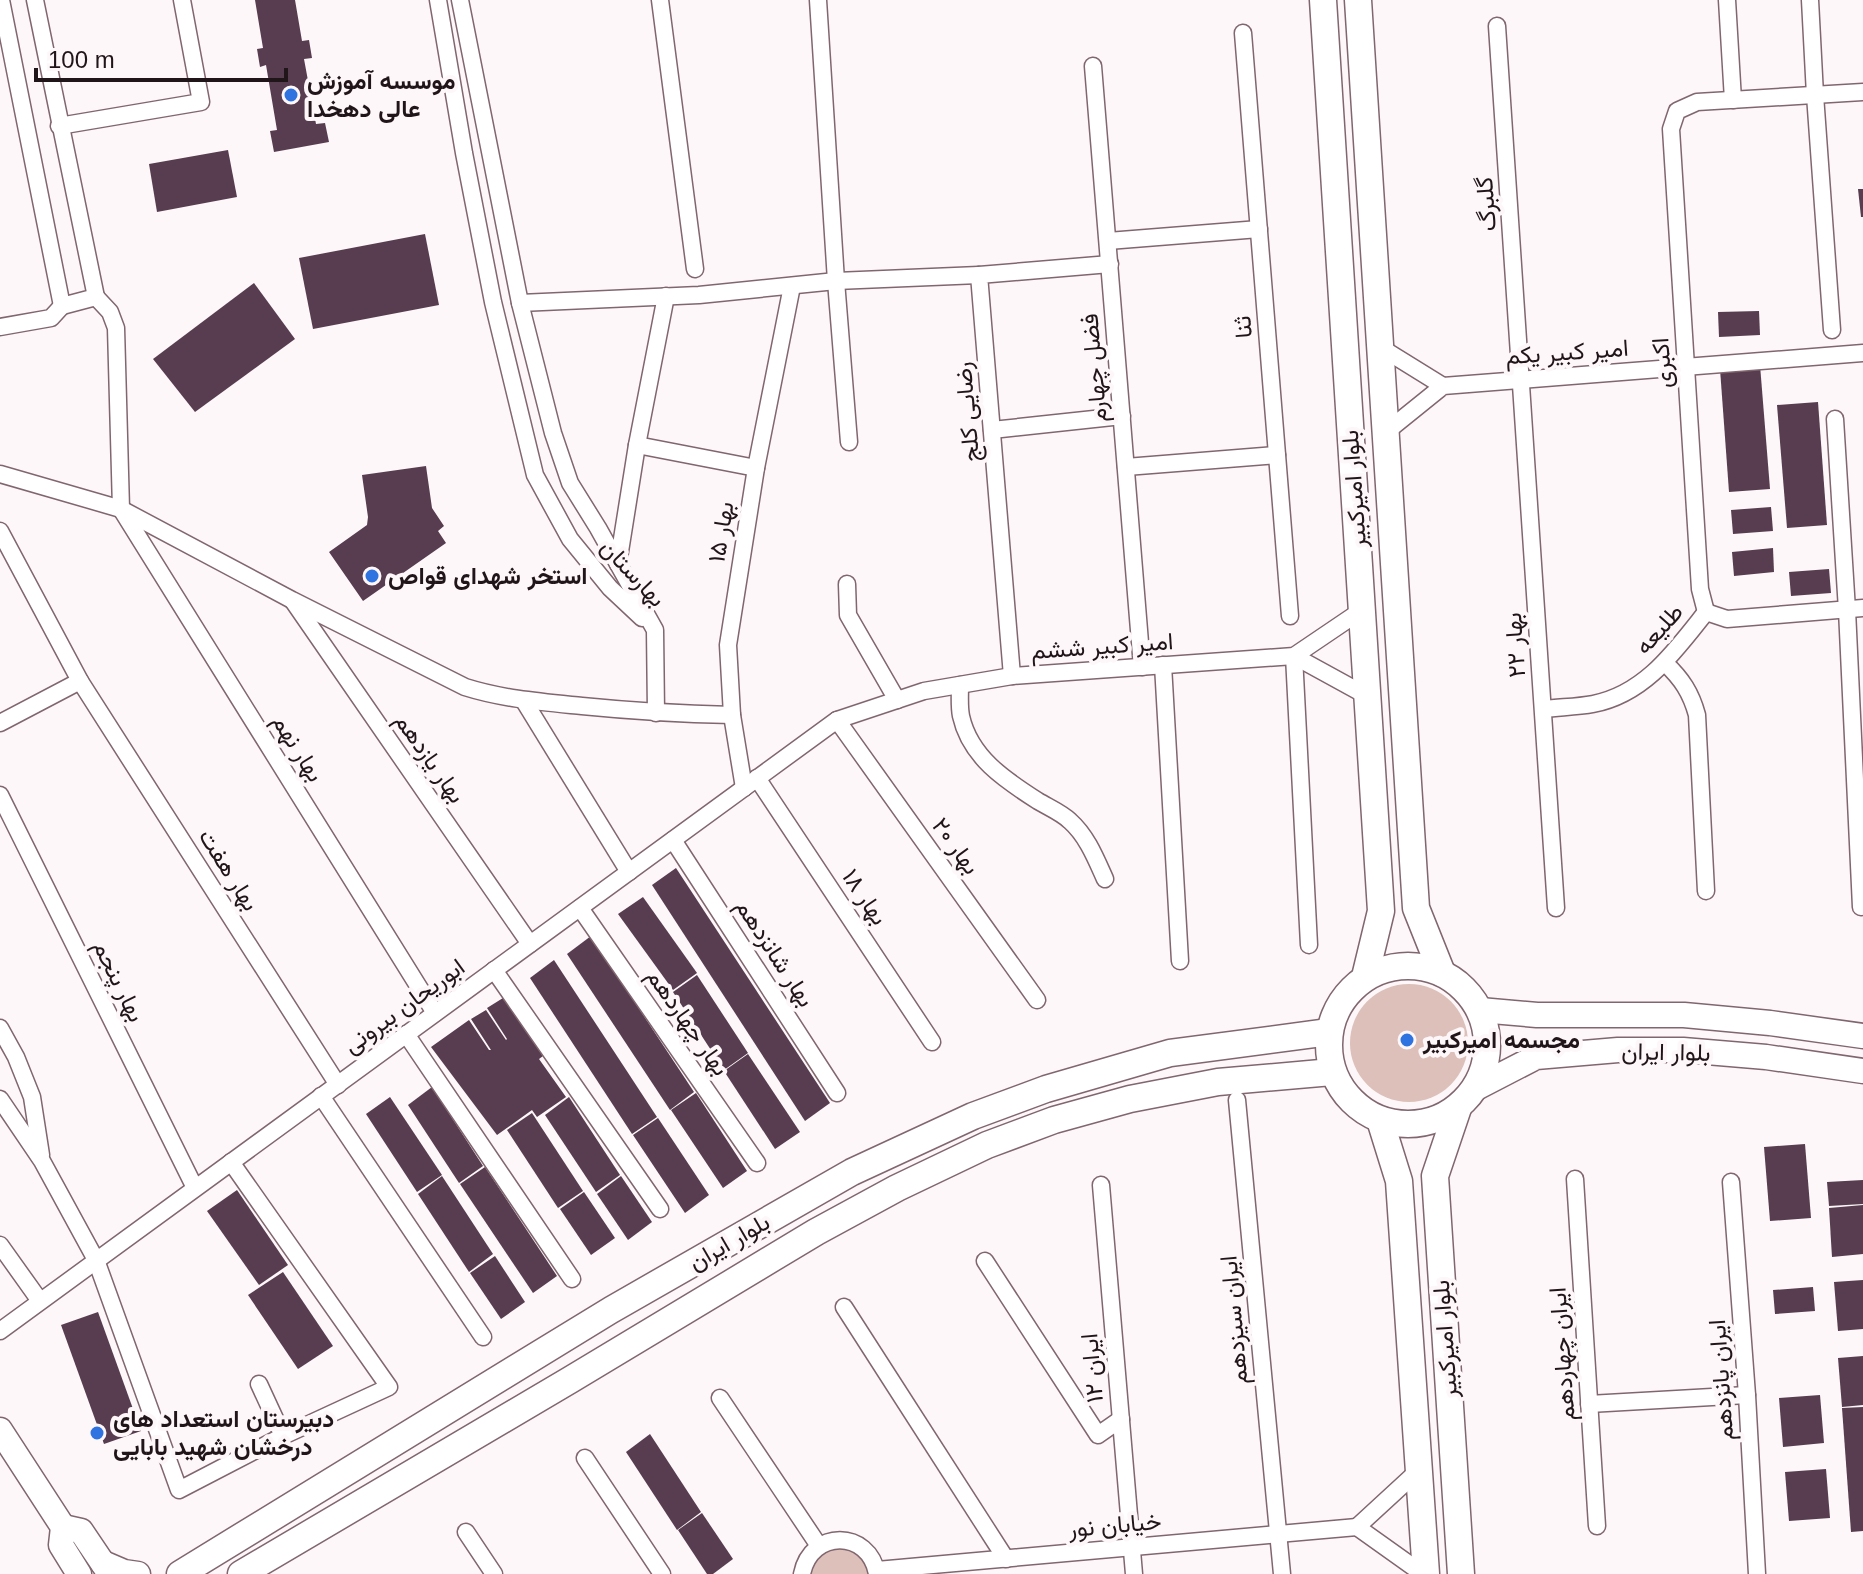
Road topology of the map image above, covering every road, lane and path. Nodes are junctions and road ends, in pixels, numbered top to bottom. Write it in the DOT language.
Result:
graph roads {
  1 [pos="1,0"];
  2 [pos="35,0"];
  3 [pos="182,0"];
  4 [pos="438,0"];
  5 [pos="460,0"];
  6 [pos="660,0"];
  7 [pos="818,0"];
  8 [pos="1323,0"];
  9 [pos="1358,0"];
  10 [pos="1727,0"];
  11 [pos="1810,0"];
  12 [pos="1497,26"];
  13 [pos="1243,33"];
  14 [pos="1093,66"];
  15 [pos="1863,92"];
  16 [pos="1815,95"];
  17 [pos="1733,100"];
  18 [pos="59,126"];
  19 [pos="1259,229"];
  20 [pos="1108,241"];
  21 [pos="1110,264"];
  22 [pos="695,269"];
  23 [pos="979,275"];
  24 [pos="836,281"];
  25 [pos="792,286"];
  26 [pos="666,296"];
  27 [pos="96,297"];
  28 [pos="520,303"];
  29 [pos="62,306"];
  30 [pos="0,327"];
  31 [pos="1832,330"];
  32 [pos="1380,347"];
  33 [pos="1863,353"];
  34 [pos="1686,367"];
  35 [pos="1522,380"];
  36 [pos="1443,386"];
  37 [pos="1122,416"];
  38 [pos="1835,419"];
  39 [pos="992,430"];
  40 [pos="1386,432"];
  41 [pos="849,442"];
  42 [pos="637,445"];
  43 [pos="1277,455"];
  44 [pos="1126,467"];
  45 [pos="756,468"];
  46 [pos="0,474"];
  47 [pos="121,509"];
  48 [pos="0,531"];
  49 [pos="618,564"];
  50 [pos="847,584"];
  51 [pos="292,600"];
  52 [pos="1855,609"];
  53 [pos="1362,610"];
  54 [pos="1706,612"];
  55 [pos="1290,616"];
  56 [pos="655,630"];
  57 [pos="1294,656"];
  58 [pos="1665,663"];
  59 [pos="1163,665"];
  60 [pos="1142,667"];
  61 [pos="1012,676"];
  62 [pos="80,681"];
  63 [pos="960,685"];
  64 [pos="1367,696"];
  65 [pos="897,700"];
  66 [pos="524,701"];
  67 [pos="1544,709"];
  68 [pos="656,713"];
  69 [pos="732,715"];
  70 [pos="837,720"];
  71 [pos="0,723"];
  72 [pos="751,783"];
  73 [pos="0,795"];
  74 [pos="673,840"];
  75 [pos="629,872"];
  76 [pos="1105,879"];
  77 [pos="1706,891"];
  78 [pos="1861,907"];
  79 [pos="580,908"];
  80 [pos="1556,908"];
  81 [pos="530,944"];
  82 [pos="1309,945"];
  83 [pos="1180,961"];
  84 [pos="494,970"];
  85 [pos="1442,973"];
  86 [pos="1365,977"];
  87 [pos="1037,1000"];
  88 [pos="1480,1010"];
  89 [pos="435,1013"];
  90 [pos="0,1028"];
  91 [pos="1329,1032"];
  92 [pos="406,1034"];
  93 [pos="1863,1036"];
  94 [pos="932,1042"];
  95 [pos="1863,1071"];
  96 [pos="1332,1072"];
  97 [pos="338,1085"];
  98 [pos="1476,1088"];
  99 [pos="837,1093"];
  100 [pos="321,1096"];
  101 [pos="0,1099"];
  102 [pos="1237,1100"];
  103 [pos="1458,1108"];
  104 [pos="1380,1120"];
  105 [pos="42,1161"];
  106 [pos="231,1162"];
  107 [pos="757,1163"];
  108 [pos="1575,1179"];
  109 [pos="1731,1182"];
  110 [pos="1101,1185"];
  111 [pos="195,1188"];
  112 [pos="660,1209"];
  113 [pos="0,1245"];
  114 [pos="96,1260"];
  115 [pos="985,1261"];
  116 [pos="572,1279"];
  117 [pos="40,1301"];
  118 [pos="844,1307"];
  119 [pos="0,1331"];
  120 [pos="483,1337"];
  121 [pos="259,1384"];
  122 [pos="1747,1395"];
  123 [pos="720,1398"];
  124 [pos="1589,1404"];
  125 [pos="1121,1419"];
  126 [pos="0,1430"];
  127 [pos="283,1436"];
  128 [pos="585,1458"];
  129 [pos="1420,1469"];
  130 [pos="1597,1526"];
  131 [pos="1357,1527"];
  132 [pos="466,1532"];
  133 [pos="1278,1534"];
  134 [pos="62,1536"];
  135 [pos="819,1546"];
  136 [pos="1132,1547"];
  137 [pos="1006,1559"];
  138 [pos="107,1568"];
  139 [pos="186,1570"];
  140 [pos="877,1572"];
  141 [pos="66,1574"];
  142 [pos="79,1574"];
  143 [pos="138,1574"];
  144 [pos="165,1574"];
  145 [pos="241,1574"];
  146 [pos="494,1574"];
  147 [pos="662,1574"];
  148 [pos="802,1574"];
  149 [pos="1134,1574"];
  150 [pos="1282,1574"];
  151 [pos="1424,1574"];
  152 [pos="1461,1574"];
  153 [pos="1757,1574"];
  1 -- 29 [label="street"];
  2 -- 18 [label="street"];
  3 -- 18 [label="street"];
  4 -- 56 [label="street, بهارستان"];
  5 -- 28 [label="street, بهارستان"];
  6 -- 22 [label="street"];
  7 -- 24 [label="street"];
  8 -- 53 [label="main road, بلوار امیرکبیر"];
  9 -- 32 [label="main road, بلوار امیرکبیر"];
  10 -- 17 [label="street"];
  11 -- 16 [label="street"];
  12 -- 35 [label="street, گلبرگ"];
  13 -- 19 [label="street, ثنا"];
  14 -- 20 [label="street, فضل چهارم"];
  15 -- 16 [label="street"];
  16 -- 17 [label="street"];
  16 -- 31 [label="street"];
  17 -- 34 [label="street, اکبری"];
  18 -- 27 [label="street"];
  19 -- 20 [label="street"];
  19 -- 43 [label="street, ثنا"];
  20 -- 21 [label="street, فضل چهارم"];
  21 -- 23 [label="street"];
  21 -- 37 [label="street, فضل چهارم"];
  23 -- 24 [label="street"];
  23 -- 39 [label="street, رضایی کلج"];
  24 -- 25 [label="street"];
  24 -- 41 [label="street"];
  25 -- 26 [label="street"];
  25 -- 45 [label="street, بهار ۱۵"];
  26 -- 28 [label="street"];
  26 -- 42 [label="street"];
  27 -- 29 [label="street"];
  27 -- 47 [label="street"];
  28 -- 49 [label="street, بهارستان"];
  29 -- 30 [label="street"];
  32 -- 36 [label="street"];
  32 -- 40 [label="main road, بلوار امیرکبیر"];
  33 -- 34 [label="street, امیر کبیر یکم"];
  34 -- 35 [label="street, امیر کبیر یکم"];
  34 -- 54 [label="street, اکبری"];
  35 -- 36 [label="street, امیر کبیر یکم"];
  35 -- 67 [label="street, بهار ۲۲"];
  36 -- 40 [label="street"];
  37 -- 39 [label="street"];
  37 -- 44 [label="street, فضل چهارم"];
  38 -- 52 [label="street"];
  39 -- 61 [label="street, رضایی کلج"];
  40 -- 85 [label="main road, بلوار امیرکبیر"];
  42 -- 45 [label="street"];
  42 -- 49 [label="street"];
  43 -- 44 [label="street"];
  43 -- 55 [label="street, ثنا"];
  44 -- 60 [label="street, فضل چهارم"];
  45 -- 69 [label="street, بهار ۱۵"];
  46 -- 47 [label="street"];
  47 -- 51 [label="street"];
  47 -- 89 [label="street, بهار نهم"];
  48 -- 62 [label="street, بهار هفت"];
  49 -- 56 [label="street, بهارستان"];
  50 -- 65 [label="street"];
  51 -- 66 [label="street"];
  51 -- 81 [label="street, بهار یازدهم"];
  52 -- 54 [label="street, طلیعه"];
  52 -- 78 [label="street"];
  53 -- 57 [label="street"];
  53 -- 64 [label="main road, بلوار امیرکبیر"];
  54 -- 58 [label="street, طلیعه"];
  56 -- 68 [label="street"];
  57 -- 59 [label="street, امیر کبیر ششم"];
  57 -- 64 [label="street"];
  57 -- 82 [label="street"];
  58 -- 67 [label="street, طلیعه"];
  58 -- 77 [label="street"];
  59 -- 60 [label="street, امیر کبیر ششم"];
  59 -- 83 [label="street"];
  60 -- 61 [label="street, امیر کبیر ششم"];
  61 -- 63 [label="street, امیر کبیر ششم"];
  62 -- 71 [label="street"];
  62 -- 97 [label="street, بهار هفت"];
  63 -- 65 [label="street, امیر کبیر ششم"];
  63 -- 76 [label="street"];
  64 -- 86 [label="main road, بلوار امیرکبیر"];
  65 -- 70 [label="street, امیر کبیر ششم"];
  66 -- 68 [label="street"];
  66 -- 75 [label="street"];
  67 -- 80 [label="street, بهار ۲۲"];
  68 -- 69 [label="street"];
  69 -- 72 [label="street, بهار ۱۵"];
  70 -- 72 [label="street, ابوریحان بیرونی"];
  70 -- 87 [label="street, بهار ۲۰"];
  72 -- 74 [label="street, ابوریحان بیرونی"];
  72 -- 94 [label="street, بهار ۱۸"];
  73 -- 111 [label="street, بهار پنجم"];
  74 -- 75 [label="street, ابوریحان بیرونی"];
  74 -- 99 [label="street, بهار شانزدهم"];
  75 -- 79 [label="street, ابوریحان بیرونی"];
  79 -- 81 [label="street, ابوریحان بیرونی"];
  79 -- 107 [label="street, بهار چهاردهم"];
  81 -- 84 [label="street, ابوریحان بیرونی"];
  84 -- 89 [label="street, ابوریحان بیرونی"];
  84 -- 112 [label="street"];
  85 -- 86 [label="main road"];
  85 -- 88 [label="main road"];
  86 -- 91 [label="main road"];
  88 -- 93 [label="main road, بلوار ایران"];
  88 -- 98 [label="main road"];
  89 -- 92 [label="street, ابوریحان بیرونی"];
  90 -- 105 [label="street"];
  91 -- 96 [label="main road"];
  91 -- 139 [label="main road, بلوار ایران"];
  92 -- 97 [label="street, ابوریحان بیرونی"];
  92 -- 116 [label="street"];
  95 -- 98 [label="main road, بلوار ایران"];
  96 -- 104 [label="main road"];
  96 -- 145 [label="main road, بلوار ایران"];
  97 -- 100 [label="street, ابوریحان بیرونی"];
  98 -- 103 [label="main road"];
  100 -- 106 [label="street, ابوریحان بیرونی"];
  100 -- 120 [label="street"];
  101 -- 105 [label="street"];
  102 -- 133 [label="street, ایران سیزدهم"];
  103 -- 104 [label="main road"];
  103 -- 152 [label="main road, بلوار امیرکبیر"];
  104 -- 129 [label="main road, بلوار امیرکبیر"];
  105 -- 114 [label="street"];
  106 -- 111 [label="street, ابوریحان بیرونی"];
  106 -- 127 [label="street"];
  108 -- 124 [label="street, ایران چهاردهم"];
  109 -- 122 [label="street, ایران پانزدهم"];
  110 -- 125 [label="street, ایران ۱۲"];
  111 -- 114 [label="street, ابوریحان بیرونی"];
  113 -- 117 [label="street"];
  114 -- 117 [label="street, ابوریحان بیرونی"];
  114 -- 127 [label="street"];
  115 -- 125 [label="street"];
  117 -- 119 [label="street, ابوریحان بیرونی"];
  118 -- 137 [label="street"];
  121 -- 127 [label="street"];
  122 -- 124 [label="street"];
  122 -- 153 [label="street, ایران پانزدهم"];
  123 -- 135 [label="street"];
  124 -- 130 [label="street, ایران چهاردهم"];
  125 -- 136 [label="street, ایران ۱۲"];
  126 -- 134 [label="main road"];
  128 -- 147 [label="street"];
  129 -- 131 [label="street"];
  129 -- 151 [label="main road, بلوار امیرکبیر"];
  131 -- 133 [label="street, خیابان نور"];
  131 -- 151 [label="street"];
  132 -- 146 [label="street"];
  133 -- 136 [label="street, خیابان نور"];
  133 -- 150 [label="street, ایران سیزدهم"];
  134 -- 138 [label="main road"];
  134 -- 141 [label="main road"];
  134 -- 142 [label="main road"];
  135 -- 140 [label="street"];
  135 -- 148 [label="street"];
  136 -- 137 [label="street, خیابان نور"];
  136 -- 149 [label="street, ایران ۱۲"];
  137 -- 140 [label="street, خیابان نور"];
  138 -- 143 [label="main road"];
  139 -- 144 [label="main road"];
}
